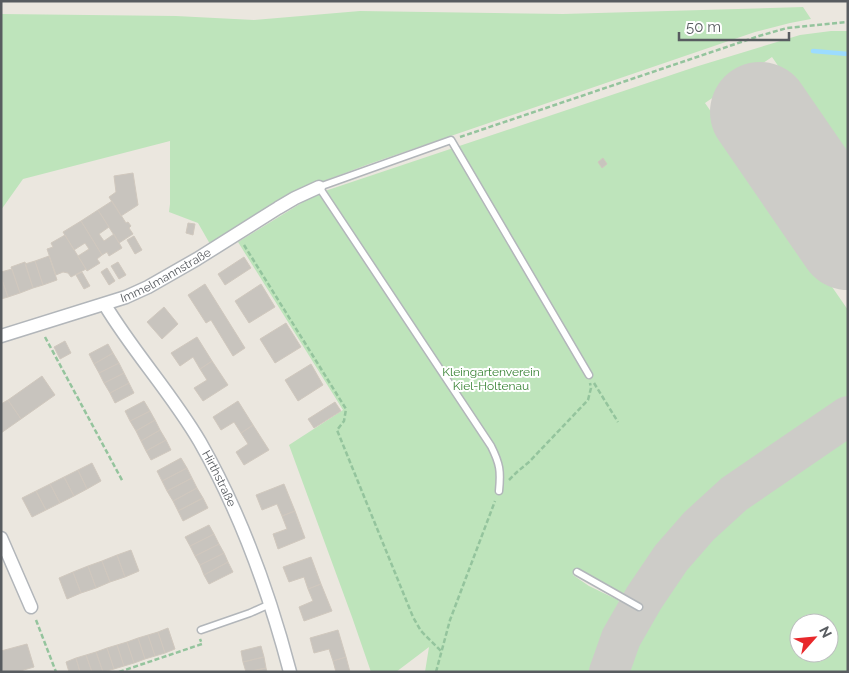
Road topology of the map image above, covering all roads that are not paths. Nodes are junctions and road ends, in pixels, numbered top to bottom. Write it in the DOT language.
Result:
graph roads {
  1 [pos="319,188"];
  2 [pos="105,305"];
  3 [pos="1,336"];
  4 [pos="589,375"];
  5 [pos="499,491"];
  6 [pos="1,538"];
  7 [pos="577,572"];
  8 [pos="270,604"];
  9 [pos="31,607"];
  10 [pos="639,607"];
  11 [pos="201,630"];
  12 [pos="290,672"];
  1 -- 2 [label="street, Immelmannstraße"];
  1 -- 4 [label="lane"];
  1 -- 5 [label="lane"];
  2 -- 3 [label="street, Immelmannstraße"];
  2 -- 8 [label="street, Hirthstraße"];
  6 -- 9 [label="street"];
  7 -- 10 [label="lane"];
  8 -- 11 [label="lane"];
  8 -- 12 [label="street, Hirthstraße"];
}
